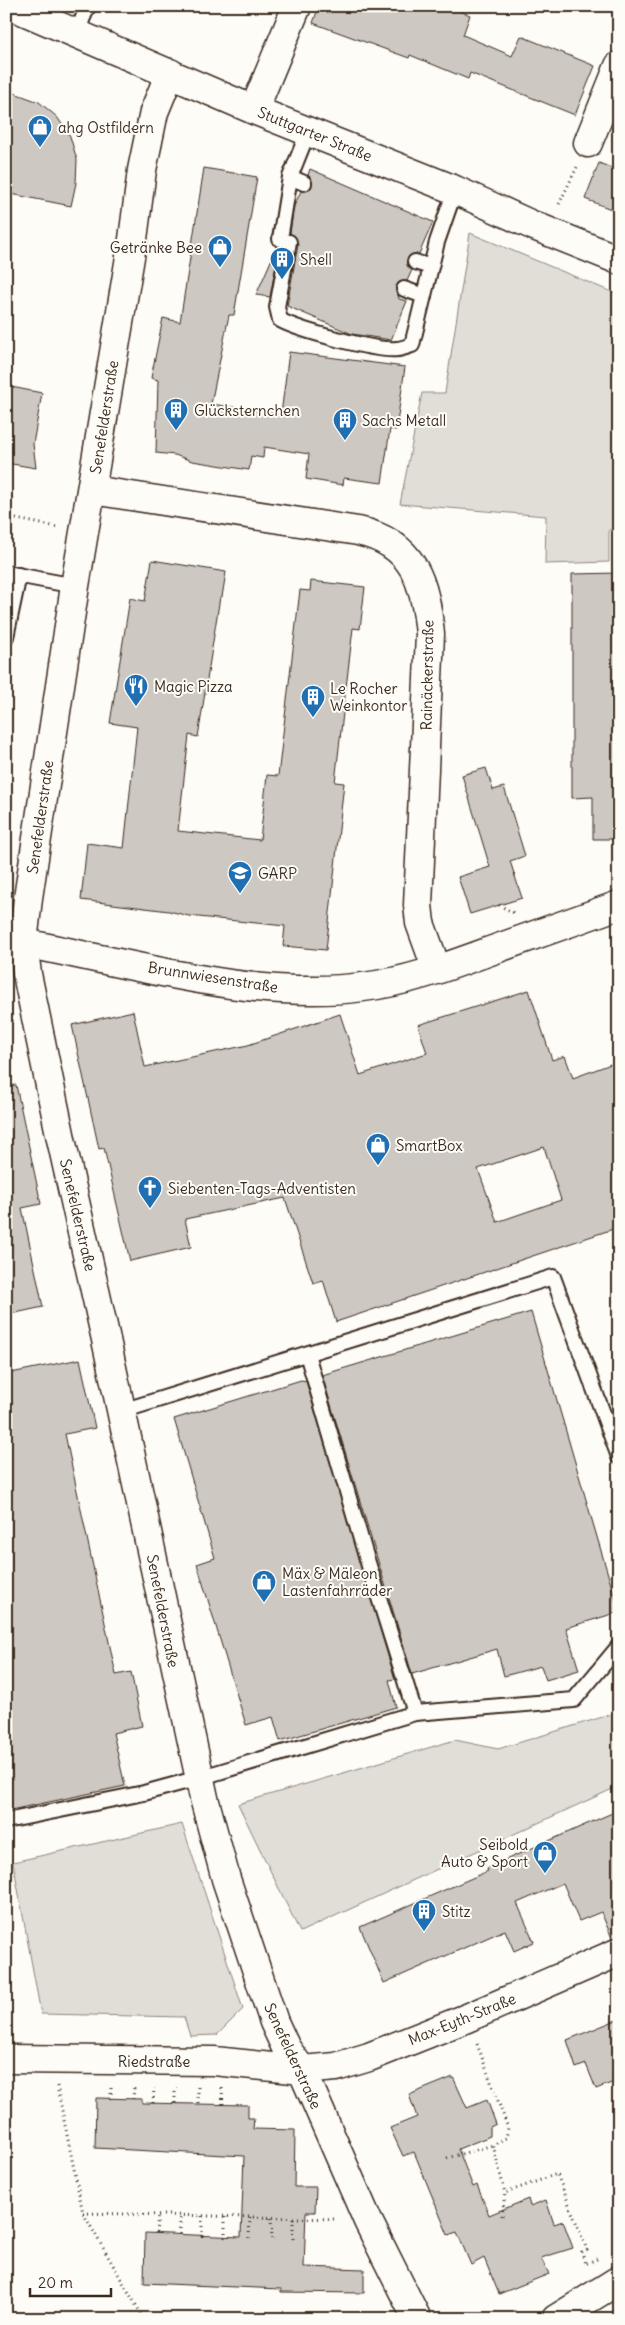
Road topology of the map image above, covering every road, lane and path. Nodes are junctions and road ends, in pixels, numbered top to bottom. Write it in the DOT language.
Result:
graph roads {
  1 [pos="12,6"];
  2 [pos="88,6"];
  3 [pos="297,6"];
  4 [pos="76,34"];
  5 [pos="619,66"];
  6 [pos="170,73"];
  7 [pos="254,110"];
  8 [pos="308,132"];
  9 [pos="588,143"];
  10 [pos="290,177"];
  11 [pos="304,183"];
  12 [pos="455,190"];
  13 [pos="559,204"];
  14 [pos="619,260"];
  15 [pos="415,262"];
  16 [pos="431,267"];
  17 [pos="404,288"];
  18 [pos="424,296"];
  19 [pos="92,490"];
  20 [pos="6,516"];
  21 [pos="84,533"];
  22 [pos="12,574"];
  23 [pos="75,586"];
  24 [pos="6,637"];
  25 [pos="619,905"];
  26 [pos="15,941"];
  27 [pos="437,970"];
  28 [pos="307,1354"];
  29 [pos="122,1411"];
  30 [pos="619,1457"];
  31 [pos="619,1646"];
  32 [pos="415,1713"];
  33 [pos="199,1778"];
  34 [pos="6,1821"];
  35 [pos="619,1952"];
  36 [pos="475,2041"];
  37 [pos="6,2059"];
  38 [pos="56,2061"];
  39 [pos="302,2070"];
  40 [pos="154,2082"];
  41 [pos="175,2083"];
  42 [pos="198,2084"];
  43 [pos="222,2085"];
  44 [pos="153,2103"];
  45 [pos="175,2104"];
  46 [pos="198,2104"];
  47 [pos="223,2107"];
  48 [pos="493,2145"];
  49 [pos="447,2158"];
  50 [pos="505,2193"];
  51 [pos="83,2213"];
  52 [pos="158,2215"];
  53 [pos="180,2216"];
  54 [pos="202,2216"];
  55 [pos="225,2216"];
  56 [pos="502,2216"];
  57 [pos="250,2217"];
  58 [pos="271,2218"];
  59 [pos="293,2218"];
  60 [pos="344,2219"];
  61 [pos="156,2234"];
  62 [pos="180,2234"];
  63 [pos="202,2237"];
  64 [pos="225,2238"];
  65 [pos="249,2238"];
  66 [pos="272,2239"];
  67 [pos="293,2242"];
  68 [pos="599,2258"];
  69 [pos="619,2280"];
  70 [pos="144,2319"];
  71 [pos="416,2319"];
  72 [pos="556,2319"];
  1 -- 4 [label="street, Stuttgarter Straße"];
  2 -- 4 [label="lane"];
  3 -- 7 [label="street"];
  4 -- 6 [label="street, Stuttgarter Straße"];
  5 -- 9 [label="street"];
  6 -- 7 [label="street, Stuttgarter Straße"];
  6 -- 19 [label="street, Senefelderstraße"];
  7 -- 8 [label="street, Stuttgarter Straße"];
  8 -- 10 [label="lane"];
  8 -- 12 [label="street, Stuttgarter Straße"];
  9 -- 13 [label="path"];
  10 -- 11 [label="lane"];
  10 -- 18 [label="lane"];
  12 -- 14 [label="street, Stuttgarter Straße"];
  12 -- 16 [label="lane"];
  15 -- 16 [label="lane"];
  16 -- 18 [label="lane"];
  17 -- 18 [label="lane"];
  19 -- 21 [label="street, Senefelderstraße"];
  19 -- 27 [label="street, Rainäckerstraße"];
  20 -- 21 [label="path"];
  21 -- 23 [label="street, Senefelderstraße"];
  22 -- 23 [label="lane"];
  22 -- 24 [label="lane"];
  23 -- 26 [label="street, Senefelderstraße"];
  25 -- 27 [label="street, Brunnwiesenstraße"];
  26 -- 27 [label="street, Brunnwiesenstraße"];
  26 -- 29 [label="street, Senefelderstraße"];
  28 -- 29 [label="lane"];
  28 -- 30 [label="lane"];
  28 -- 32 [label="lane"];
  29 -- 33 [label="street, Senefelderstraße"];
  31 -- 32 [label="lane"];
  32 -- 33 [label="lane"];
  33 -- 34 [label="lane"];
  33 -- 39 [label="street, Senefelderstraße"];
  35 -- 39 [label="street, Max-Eyth-Straße"];
  36 -- 48 [label="path"];
  37 -- 38 [label="street, Riedstraße"];
  38 -- 39 [label="street, Riedstraße"];
  38 -- 51 [label="path"];
  39 -- 71 [label="street, Senefelderstraße"];
  40 -- 44 [label="path"];
  41 -- 45 [label="path"];
  42 -- 46 [label="path"];
  43 -- 47 [label="path"];
  48 -- 49 [label="path"];
  48 -- 50 [label="path"];
  50 -- 56 [label="path"];
  50 -- 68 [label="path"];
  51 -- 52 [label="path"];
  51 -- 70 [label="path"];
  52 -- 53 [label="path"];
  52 -- 61 [label="path"];
  53 -- 54 [label="path"];
  53 -- 62 [label="path"];
  54 -- 55 [label="path"];
  54 -- 63 [label="path"];
  55 -- 57 [label="path"];
  55 -- 64 [label="path"];
  57 -- 58 [label="path"];
  57 -- 65 [label="path"];
  58 -- 59 [label="path"];
  58 -- 66 [label="path"];
  59 -- 60 [label="path"];
  59 -- 67 [label="path"];
  69 -- 72 [label="street"];
}
